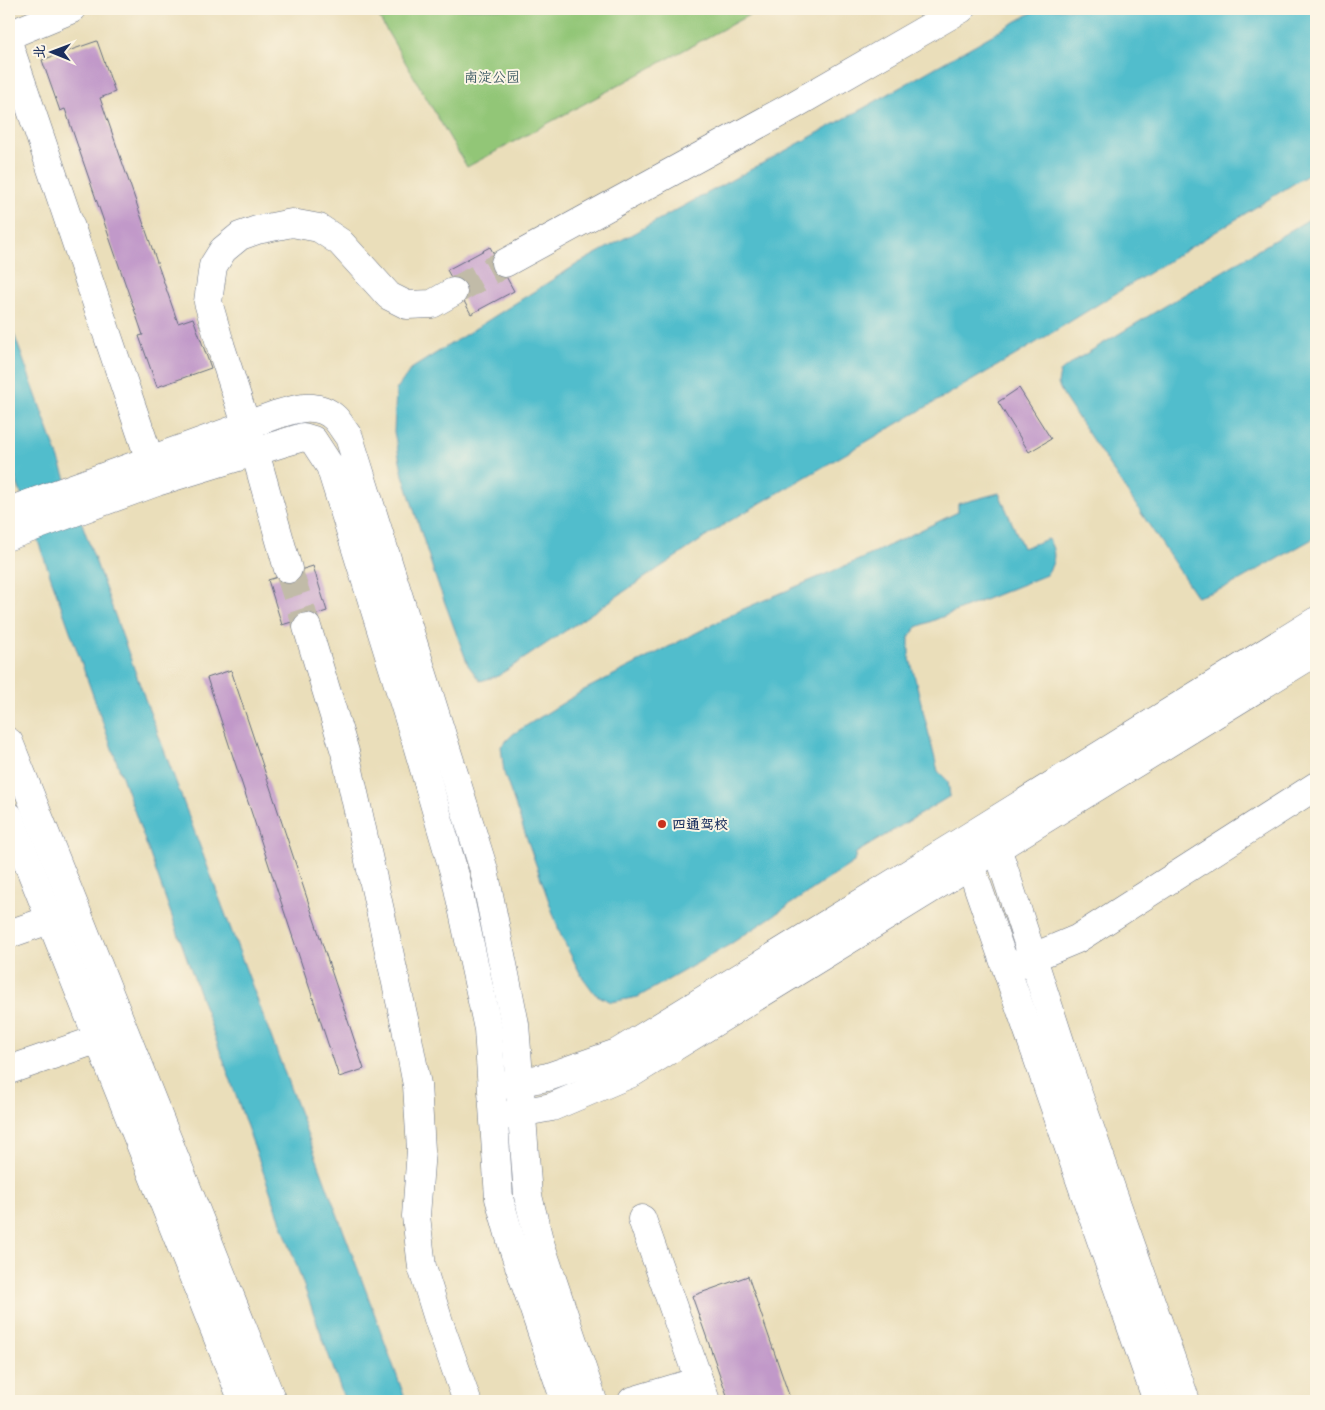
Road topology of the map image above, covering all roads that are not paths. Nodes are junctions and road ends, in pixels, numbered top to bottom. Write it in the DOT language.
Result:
graph roads {
  1 [pos="72,9"];
  2 [pos="961,9"];
  3 [pos="9,35"];
  4 [pos="9,45"];
  5 [pos="505,263"];
  6 [pos="452,292"];
  7 [pos="247,425"];
  8 [pos="255,452"];
  9 [pos="153,471"];
  10 [pos="123,483"];
  11 [pos="9,511"];
  12 [pos="9,536"];
  13 [pos="288,569"];
  14 [pos="1316,621"];
  15 [pos="307,627"];
  16 [pos="1316,652"];
  17 [pos="9,742"];
  18 [pos="1316,786"];
  19 [pos="9,816"];
  20 [pos="993,837"];
  21 [pos="966,854"];
  22 [pos="76,910"];
  23 [pos="50,920"];
  24 [pos="9,934"];
  25 [pos="1033,957"];
  26 [pos="1006,969"];
  27 [pos="124,1030"];
  28 [pos="98,1039"];
  29 [pos="9,1070"];
  30 [pos="520,1082"];
  31 [pos="492,1087"];
  32 [pos="522,1113"];
  33 [pos="494,1118"];
  34 [pos="642,1219"];
  35 [pos="702,1391"];
  36 [pos="243,1401"];
  37 [pos="272,1401"];
  38 [pos="467,1401"];
  39 [pos="565,1401"];
  40 [pos="593,1401"];
  41 [pos="632,1401"];
  42 [pos="1157,1401"];
  43 [pos="1186,1401"];
  1 -- 3 [label="lane"];
  2 -- 5 [label="lane"];
  4 -- 9 [label="lane"];
  6 -- 7 [label="lane"];
  7 -- 8 [label="lane"];
  7 -- 9 [label="lane"];
  7 -- 30 [label="lane"];
  8 -- 9 [label="lane"];
  8 -- 13 [label="lane"];
  8 -- 31 [label="lane"];
  9 -- 10 [label="lane"];
  10 -- 11 [label="lane"];
  10 -- 12 [label="lane"];
  14 -- 20 [label="lane"];
  15 -- 38 [label="lane"];
  16 -- 20 [label="lane"];
  17 -- 22 [label="lane"];
  18 -- 25 [label="lane"];
  19 -- 23 [label="lane"];
  20 -- 21 [label="lane"];
  20 -- 25 [label="lane"];
  21 -- 26 [label="lane"];
  21 -- 30 [label="lane"];
  21 -- 32 [label="lane"];
  22 -- 23 [label="lane"];
  22 -- 27 [label="lane"];
  23 -- 24 [label="lane"];
  23 -- 28 [label="lane"];
  25 -- 26 [label="lane"];
  25 -- 43 [label="lane"];
  26 -- 42 [label="lane"];
  27 -- 28 [label="lane"];
  27 -- 37 [label="lane"];
  28 -- 29 [label="lane"];
  28 -- 36 [label="lane"];
  30 -- 31 [label="lane"];
  30 -- 32 [label="lane"];
  31 -- 33 [label="lane"];
  32 -- 33 [label="lane"];
  32 -- 40 [label="lane"];
  33 -- 39 [label="lane"];
  34 -- 35 [label="lane"];
  35 -- 41 [label="lane"];
}
